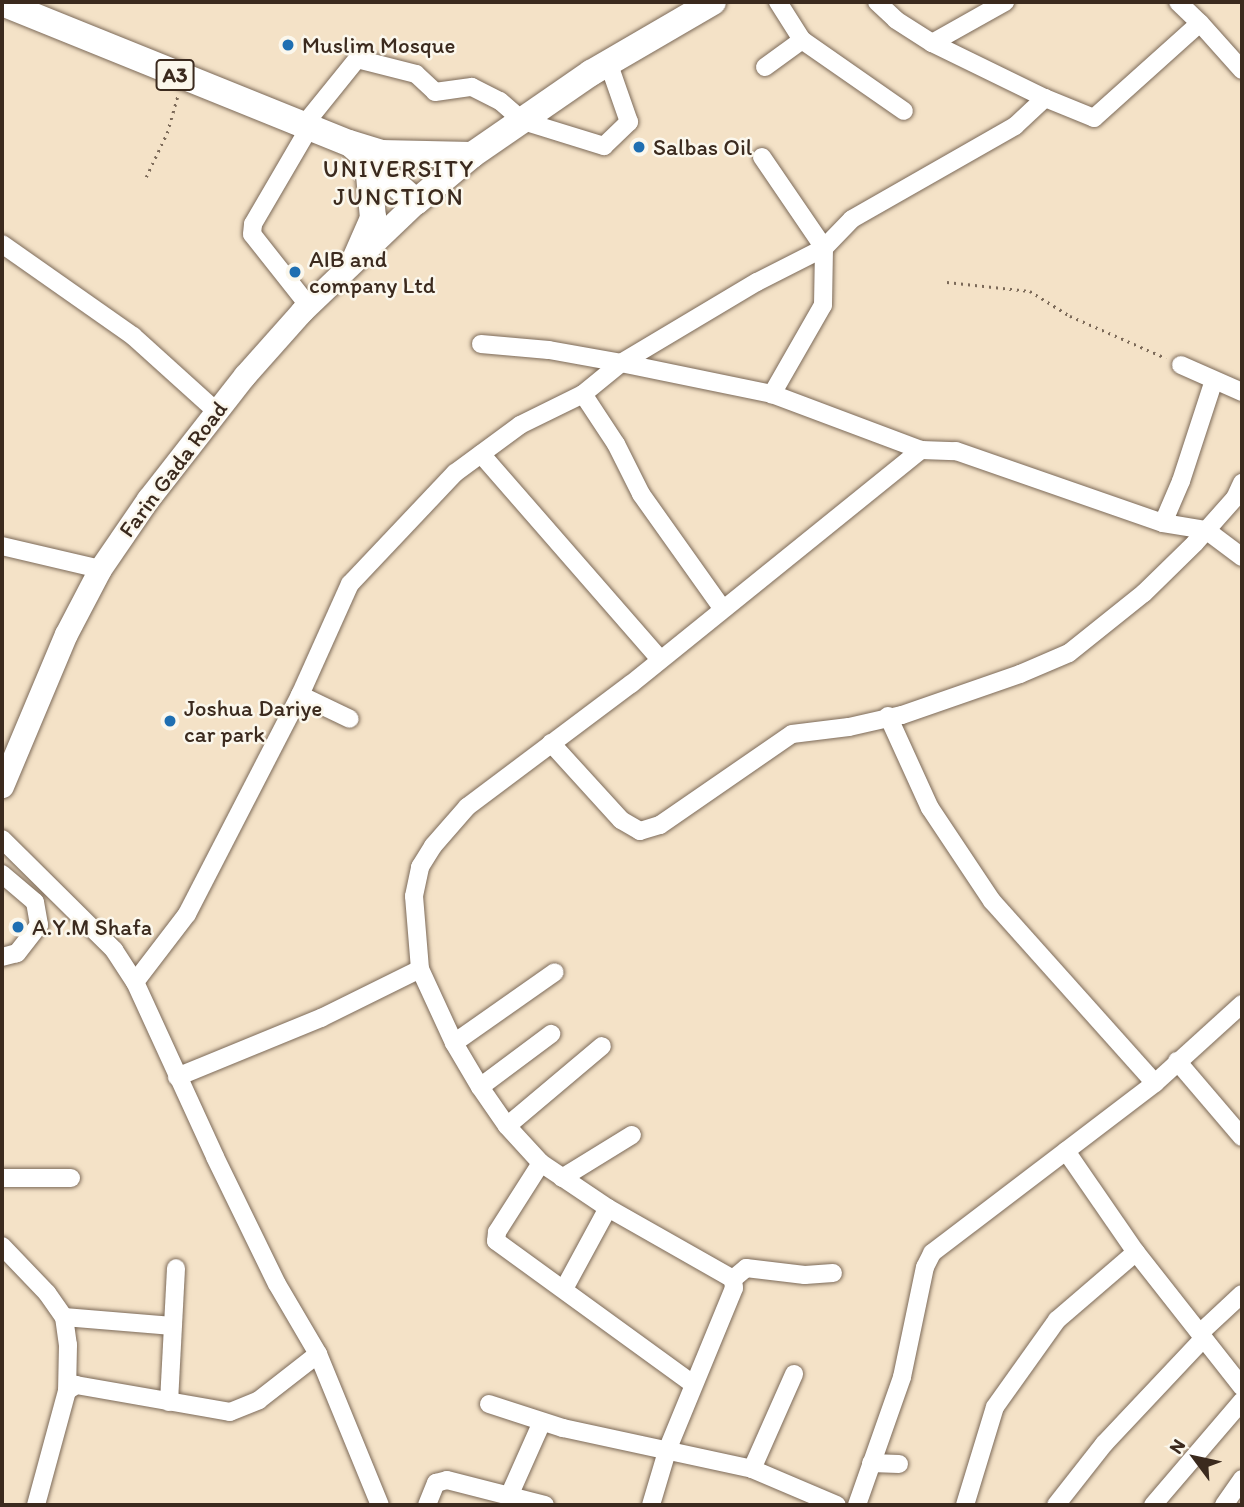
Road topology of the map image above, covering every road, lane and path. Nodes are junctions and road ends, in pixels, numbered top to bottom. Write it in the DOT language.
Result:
graph roads {
  1 [pos="713,2"];
  2 [pos="778,2"];
  3 [pos="877,2"];
  4 [pos="1004,2"];
  5 [pos="1178,2"];
  6 [pos="2,3"];
  7 [pos="1199,23"];
  8 [pos="802,40"];
  9 [pos="932,43"];
  10 [pos="608,62"];
  11 [pos="765,66"];
  12 [pos="1242,70"];
  13 [pos="182,78"];
  14 [pos="1045,98"];
  15 [pos="904,111"];
  16 [pos="523,121"];
  17 [pos="306,127"];
  18 [pos="364,150"];
  19 [pos="472,155"];
  20 [pos="762,157"];
  21 [pos="146,177"];
  22 [pos="423,195"];
  23 [pos="2,244"];
  24 [pos="824,248"];
  25 [pos="356,257"];
  26 [pos="947,282"];
  27 [pos="308,305"];
  28 [pos="481,344"];
  29 [pos="621,363"];
  30 [pos="1181,365"];
  31 [pos="1214,380"];
  32 [pos="1242,392"];
  33 [pos="583,394"];
  34 [pos="772,394"];
  35 [pos="216,411"];
  36 [pos="921,450"];
  37 [pos="481,454"];
  38 [pos="1242,483"];
  39 [pos="1163,523"];
  40 [pos="1206,530"];
  41 [pos="2,546"];
  42 [pos="1242,557"];
  43 [pos="100,569"];
  44 [pos="722,608"];
  45 [pos="660,659"];
  46 [pos="300,695"];
  47 [pos="888,716"];
  48 [pos="350,719"];
  49 [pos="551,743"];
  50 [pos="2,786"];
  51 [pos="2,839"];
  52 [pos="2,874"];
  53 [pos="2,957"];
  54 [pos="420,969"];
  55 [pos="555,972"];
  56 [pos="135,982"];
  57 [pos="1242,1003"];
  58 [pos="551,1034"];
  59 [pos="454,1043"];
  60 [pos="602,1046"];
  61 [pos="1177,1061"];
  62 [pos="177,1077"];
  63 [pos="1154,1083"];
  64 [pos="480,1087"];
  65 [pos="507,1126"];
  66 [pos="632,1135"];
  67 [pos="1242,1137"];
  68 [pos="1066,1151"];
  69 [pos="541,1163"];
  70 [pos="2,1178"];
  71 [pos="71,1178"];
  72 [pos="562,1178"];
  73 [pos="608,1208"];
  74 [pos="2,1246"];
  75 [pos="1136,1252"];
  76 [pos="176,1268"];
  77 [pos="833,1273"];
  78 [pos="733,1279"];
  79 [pos="564,1289"];
  80 [pos="1242,1294"];
  81 [pos="64,1317"];
  82 [pos="173,1326"];
  83 [pos="1201,1336"];
  84 [pos="318,1354"];
  85 [pos="794,1374"];
  86 [pos="693,1384"];
  87 [pos="1242,1387"];
  88 [pos="67,1391"];
  89 [pos="1242,1401"];
  90 [pos="169,1402"];
  91 [pos="489,1404"];
  92 [pos="542,1422"];
  93 [pos="668,1448"];
  94 [pos="871,1463"];
  95 [pos="899,1464"];
  96 [pos="752,1469"];
  97 [pos="1242,1479"];
  98 [pos="509,1496"];
  99 [pos="36,1505"];
  100 [pos="380,1505"];
  101 [pos="427,1505"];
  102 [pos="545,1505"];
  103 [pos="650,1505"];
  104 [pos="837,1505"];
  105 [pos="857,1505"];
  106 [pos="965,1505"];
  107 [pos="1056,1505"];
  108 [pos="1153,1505"];
  109 [pos="1224,1505"];
  1 -- 10 [label="highway"];
  2 -- 8 [label="street"];
  3 -- 9 [label="street"];
  4 -- 9 [label="street"];
  5 -- 7 [label="street"];
  6 -- 13 [label="highway, A3"];
  7 -- 12 [label="street"];
  7 -- 14 [label="street"];
  8 -- 11 [label="street"];
  8 -- 15 [label="street"];
  9 -- 14 [label="street"];
  10 -- 16 [label="highway"];
  10 -- 16 [label="street"];
  13 -- 17 [label="highway, A3"];
  13 -- 21 [label="path"];
  14 -- 24 [label="street"];
  16 -- 17 [label="street"];
  16 -- 19 [label="highway"];
  17 -- 18 [label="highway, A3"];
  17 -- 27 [label="street"];
  18 -- 19 [label="highway, A3"];
  18 -- 22 [label="highway, A3"];
  18 -- 25 [label="highway"];
  19 -- 22 [label="highway"];
  20 -- 24 [label="street"];
  22 -- 25 [label="main road, Farin Gada Road"];
  23 -- 35 [label="street"];
  24 -- 29 [label="street"];
  24 -- 34 [label="street"];
  25 -- 27 [label="main road, Farin Gada Road"];
  26 -- 30 [label="path"];
  27 -- 35 [label="main road, Farin Gada Road"];
  28 -- 29 [label="street"];
  29 -- 33 [label="street"];
  29 -- 34 [label="street"];
  30 -- 31 [label="street"];
  31 -- 32 [label="street"];
  31 -- 39 [label="street"];
  33 -- 37 [label="street"];
  33 -- 44 [label="street"];
  34 -- 36 [label="street"];
  35 -- 43 [label="main road, Farin Gada Road"];
  36 -- 39 [label="street"];
  36 -- 44 [label="street"];
  37 -- 45 [label="street"];
  37 -- 46 [label="street"];
  38 -- 40 [label="street"];
  39 -- 40 [label="street"];
  40 -- 42 [label="street"];
  40 -- 47 [label="street"];
  41 -- 43 [label="street"];
  43 -- 50 [label="main road, Farin Gada Road"];
  44 -- 45 [label="street"];
  45 -- 49 [label="street"];
  46 -- 48 [label="street"];
  46 -- 56 [label="street"];
  47 -- 49 [label="street"];
  47 -- 63 [label="street"];
  49 -- 54 [label="street"];
  51 -- 56 [label="street"];
  52 -- 53 [label="street"];
  54 -- 59 [label="street"];
  54 -- 62 [label="street"];
  55 -- 59 [label="street"];
  56 -- 62 [label="street"];
  57 -- 61 [label="street"];
  58 -- 64 [label="street"];
  59 -- 64 [label="street"];
  60 -- 65 [label="street"];
  61 -- 63 [label="street"];
  61 -- 67 [label="street"];
  62 -- 84 [label="street"];
  63 -- 68 [label="street"];
  64 -- 65 [label="street"];
  65 -- 69 [label="street"];
  66 -- 72 [label="street"];
  68 -- 75 [label="street"];
  68 -- 94 [label="street"];
  69 -- 72 [label="street"];
  69 -- 79 [label="street"];
  70 -- 71 [label="street"];
  72 -- 73 [label="street"];
  73 -- 78 [label="street"];
  73 -- 79 [label="street"];
  74 -- 81 [label="street"];
  75 -- 83 [label="street"];
  75 -- 106 [label="street"];
  76 -- 82 [label="street"];
  77 -- 78 [label="street"];
  78 -- 86 [label="street"];
  79 -- 86 [label="street"];
  80 -- 83 [label="street"];
  81 -- 82 [label="street"];
  81 -- 88 [label="street"];
  82 -- 90 [label="street"];
  83 -- 87 [label="street"];
  83 -- 107 [label="street"];
  84 -- 90 [label="street"];
  84 -- 100 [label="street"];
  85 -- 96 [label="street"];
  86 -- 93 [label="street"];
  88 -- 90 [label="street"];
  88 -- 99 [label="street"];
  89 -- 108 [label="street"];
  91 -- 92 [label="street"];
  92 -- 93 [label="street"];
  92 -- 98 [label="street"];
  93 -- 96 [label="street"];
  93 -- 103 [label="street"];
  94 -- 95 [label="street"];
  94 -- 105 [label="street"];
  96 -- 104 [label="street"];
  97 -- 109 [label="street"];
  98 -- 101 [label="street"];
  98 -- 102 [label="street"];
}
